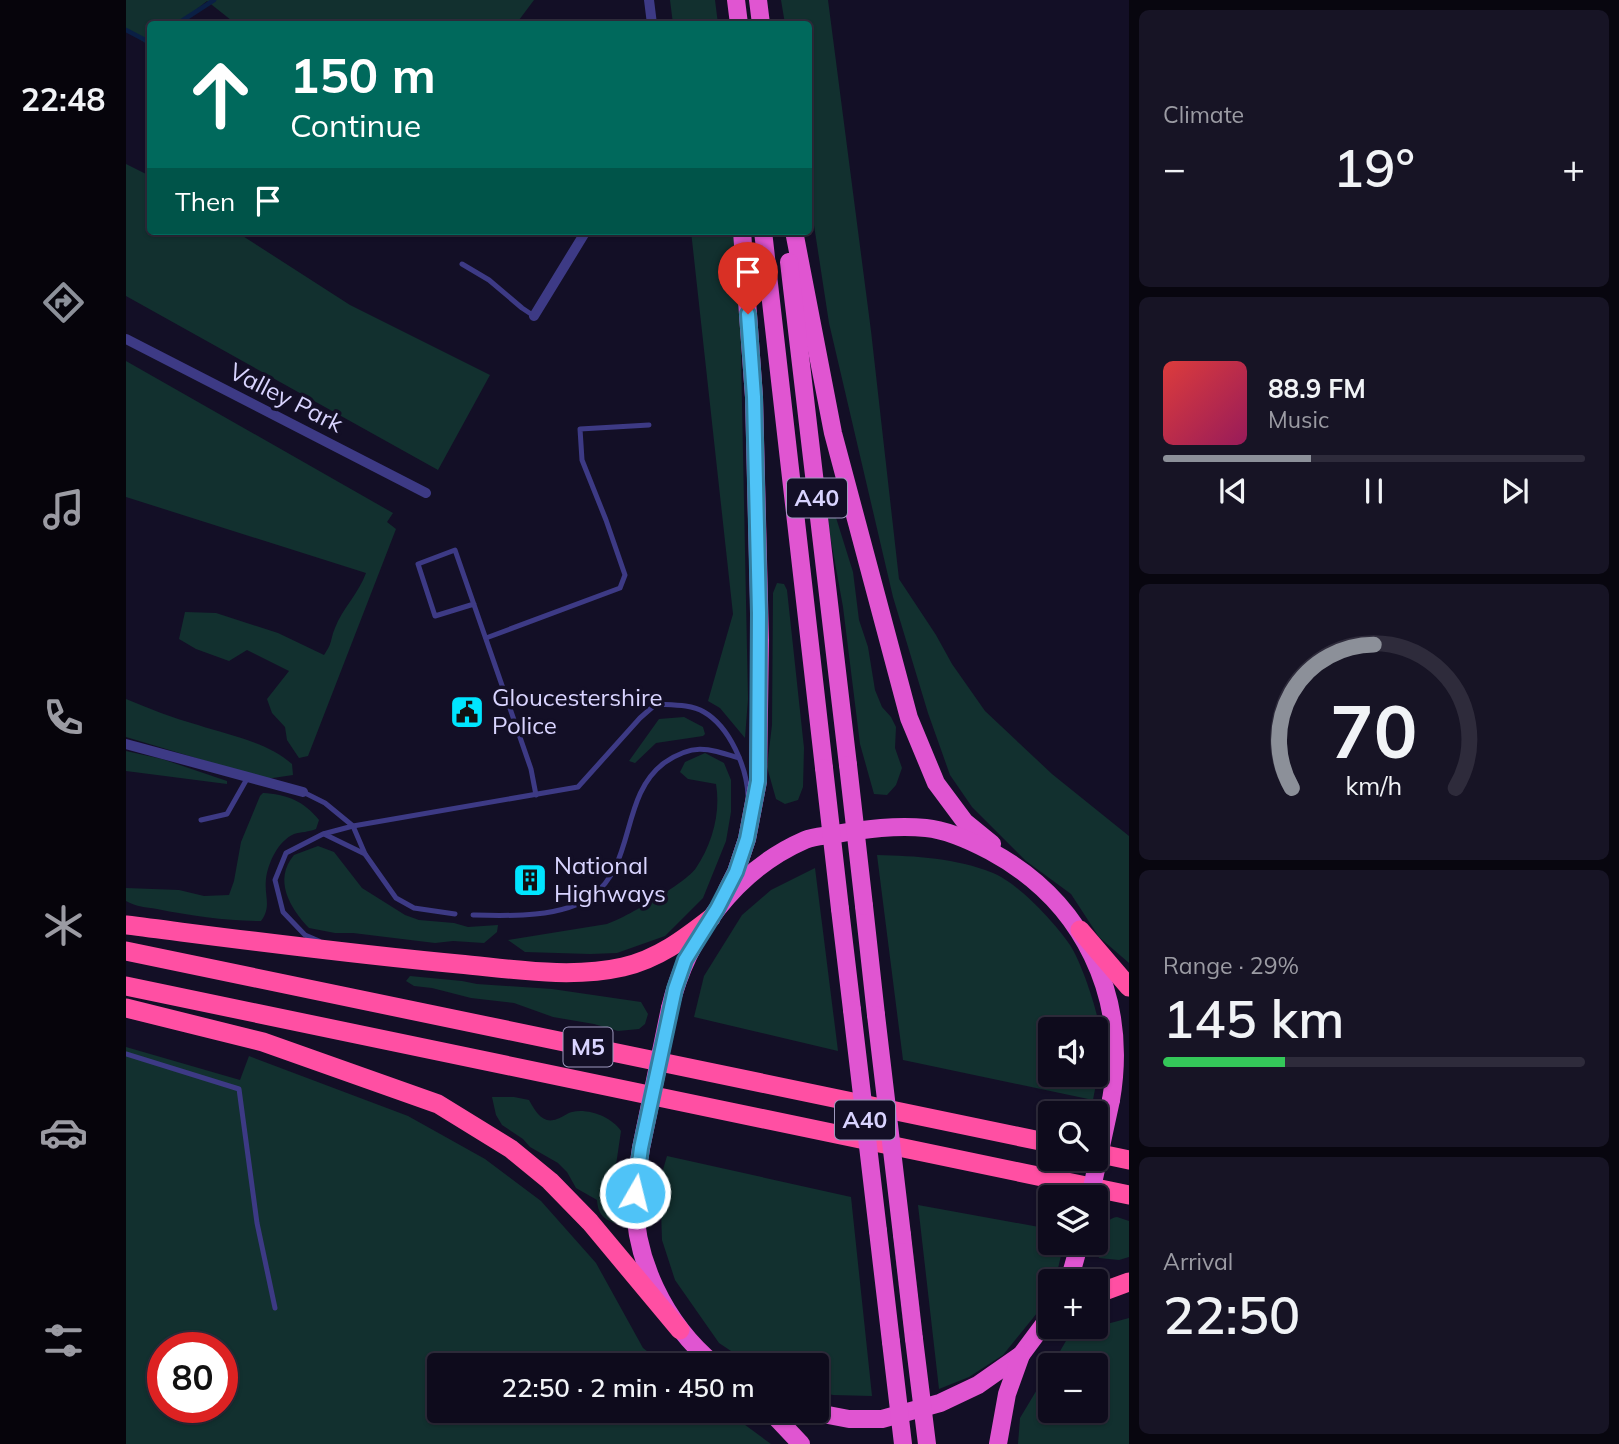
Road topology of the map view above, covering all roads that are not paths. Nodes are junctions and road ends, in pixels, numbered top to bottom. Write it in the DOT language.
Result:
graph roads {
  1 [pos="649,0"];
  2 [pos="728,0"];
  3 [pos="736,0"];
  4 [pos="758,0"];
  5 [pos="652,21"];
  6 [pos="729,21"];
  7 [pos="739,21"];
  8 [pos="761,21"];
  9 [pos="584,235"];
  10 [pos="742,235"];
  11 [pos="763,235"];
  12 [pos="786,235"];
  13 [pos="795,235"];
  14 [pos="463,264"];
  15 [pos="534,316"];
  16 [pos="126,339"];
  17 [pos="649,425"];
  18 [pos="426,493"];
  19 [pos="474,604"];
  20 [pos="486,638"];
  21 [pos="126,744"];
  22 [pos="739,758"];
  23 [pos="248,777"];
  24 [pos="303,792"];
  25 [pos="536,795"];
  26 [pos="201,820"];
  27 [pos="353,825"];
  28 [pos="323,834"];
  29 [pos="747,839"];
  30 [pos="365,854"];
  31 [pos="1018,866"];
  32 [pos="714,913"];
  33 [pos="455,914"];
  34 [pos="473,915"];
  35 [pos="126,925"];
  36 [pos="1080,930"];
  37 [pos="126,951"];
  38 [pos="348,952"];
  39 [pos="126,986"];
  40 [pos="1129,987"];
  41 [pos="126,1008"];
  42 [pos="126,1054"];
  43 [pos="1038,1141"];
  44 [pos="1108,1156"];
  45 [pos="1129,1160"];
  46 [pos="1093,1185"];
  47 [pos="1129,1195"];
  48 [pos="1129,1282"];
  49 [pos="1108,1290"];
  50 [pos="275,1308"];
  51 [pos="680,1330"];
  52 [pos="1038,1333"];
  53 [pos="700,1353"];
  54 [pos="1021,1354"];
  55 [pos="829,1415"];
  56 [pos="781,1423"];
  57 [pos="800,1444"];
  58 [pos="903,1444"];
  59 [pos="927,1444"];
  60 [pos="998,1444"];
  1 -- 5 [label="street"];
  2 -- 6 [label="highway"];
  3 -- 7 [label="highway"];
  4 -- 8 [label="highway"];
  9 -- 15 [label="street"];
  10 -- 29 [label="highway"];
  11 -- 58 [label="highway, A40, bridge"];
  12 -- 59 [label="highway, A40, bridge"];
  13 -- 31 [label="highway"];
  14 -- 15 [label="lane"];
  16 -- 18 [label="street, Valley Park"];
  17 -- 20 [label="lane"];
  19 -- 19 [label="lane"];
  19 -- 20 [label="lane"];
  20 -- 25 [label="lane"];
  21 -- 23 [label="street"];
  22 -- 25 [label="lane"];
  22 -- 29 [label="lane"];
  22 -- 34 [label="lane"];
  23 -- 24 [label="street"];
  23 -- 26 [label="lane"];
  24 -- 27 [label="lane"];
  25 -- 27 [label="lane"];
  27 -- 28 [label="lane"];
  27 -- 30 [label="lane"];
  28 -- 30 [label="lane"];
  28 -- 38 [label="lane"];
  29 -- 32 [label="highway"];
  30 -- 33 [label="lane"];
  31 -- 32 [label="highway"];
  31 -- 36 [label="highway"];
  32 -- 38 [label="highway"];
  32 -- 51 [label="highway, bridge"];
  35 -- 38 [label="highway"];
  36 -- 40 [label="highway"];
  36 -- 46 [label="highway, bridge"];
  37 -- 43 [label="highway, M5"];
  39 -- 47 [label="highway, M5"];
  41 -- 51 [label="highway"];
  42 -- 50 [label="lane"];
  44 -- 45 [label="highway"];
  48 -- 49 [label="highway"];
  51 -- 53 [label="highway"];
  52 -- 54 [label="highway"];
  54 -- 55 [label="highway"];
  54 -- 60 [label="highway"];
  56 -- 57 [label="highway"];
}
